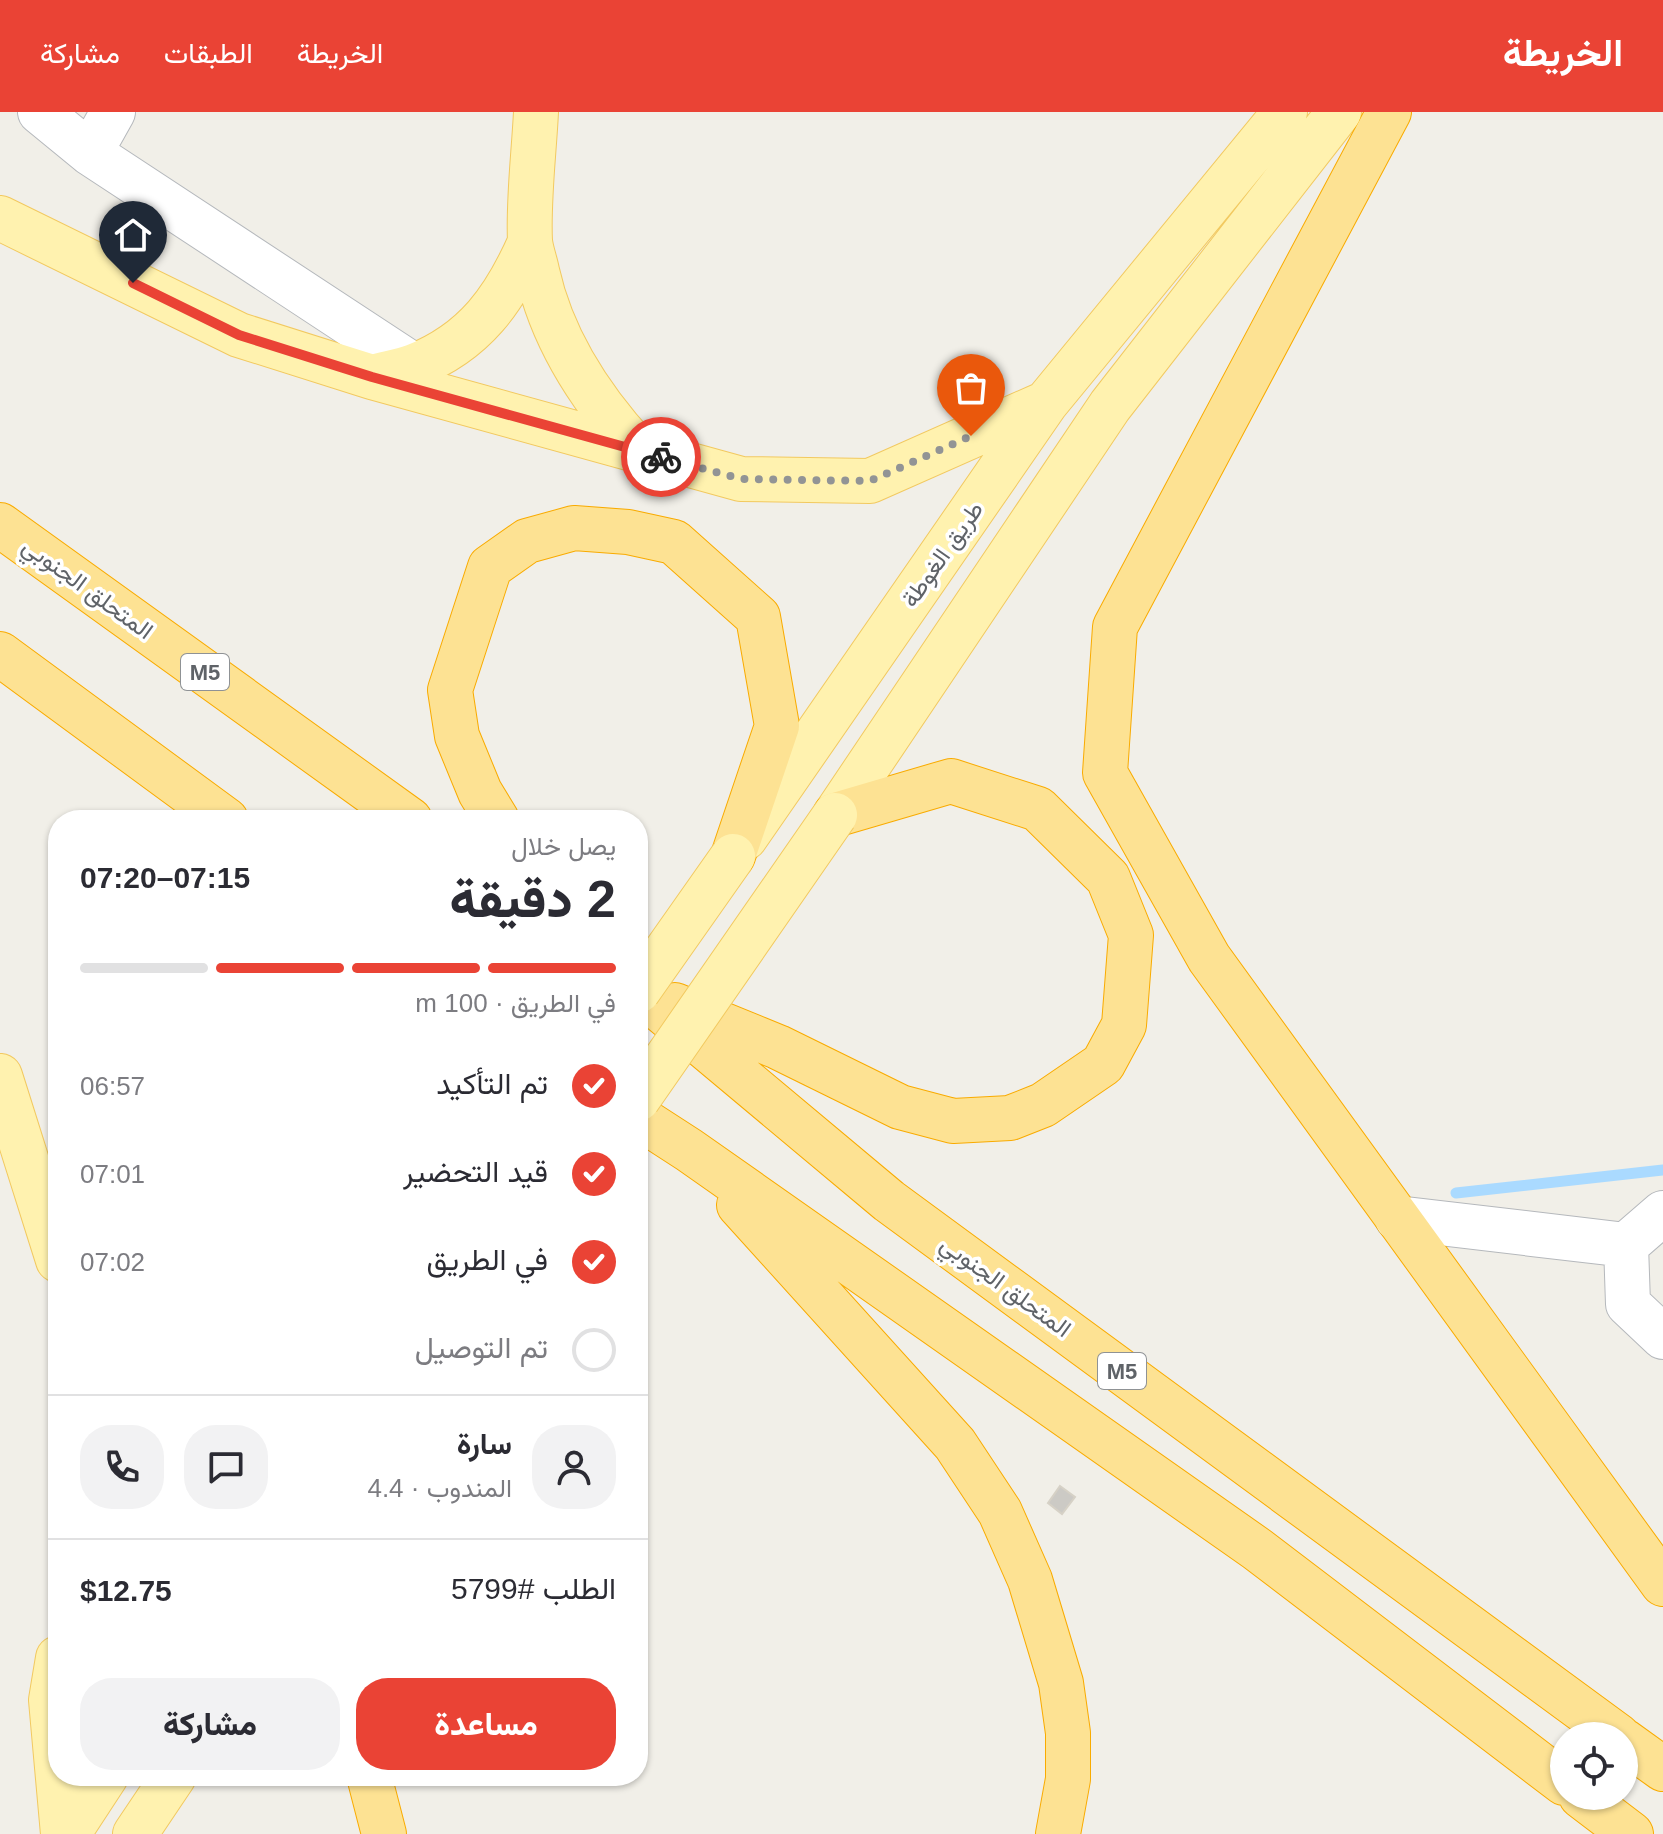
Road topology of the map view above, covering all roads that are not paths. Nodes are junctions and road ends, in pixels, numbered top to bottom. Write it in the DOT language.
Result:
graph roads {
  1 [pos="40,112"];
  2 [pos="113,112"];
  3 [pos="536,112"];
  4 [pos="1285,112"];
  5 [pos="1339,112"];
  6 [pos="1389,112"];
  7 [pos="90,153"];
  8 [pos="0,218"];
  9 [pos="530,242"];
  10 [pos="414,366"];
  11 [pos="372,377"];
  12 [pos="1046,403"];
  13 [pos="638,450"];
  14 [pos="0,525"];
  15 [pos="0,654"];
  16 [pos="212,810"];
  17 [pos="396,810"];
  18 [pos="491,810"];
  19 [pos="835,815"];
  20 [pos="733,856"];
  21 [pos="648,977"];
  22 [pos="648,995"];
  23 [pos="648,999"];
  24 [pos="0,1076"];
  25 [pos="648,1085"];
  26 [pos="648,1123"];
  27 [pos="689,1150"];
  28 [pos="1663,1213"];
  29 [pos="1397,1218"];
  30 [pos="48,1228"];
  31 [pos="1626,1245"];
  32 [pos="1663,1337"];
  33 [pos="1663,1584"];
  34 [pos="1599,1722"];
  35 [pos="1638,1751"];
  36 [pos="1663,1769"];
  37 [pos="1550,1772"];
  38 [pos="60,1786"];
  39 [pos="99,1786"];
  40 [pos="167,1786"];
  41 [pos="372,1786"];
  42 [pos="1599,1810"];
  43 [pos="65,1834"];
  44 [pos="135,1834"];
  45 [pos="384,1834"];
  46 [pos="1058,1834"];
  47 [pos="1631,1834"];
  1 -- 7 [label="street"];
  2 -- 7 [label="street"];
  3 -- 9 [label="main road"];
  4 -- 12 [label="main road, طريق الغوطة"];
  5 -- 19 [label="main road"];
  6 -- 29 [label="highway"];
  7 -- 10 [label="street"];
  8 -- 11 [label="main road"];
  9 -- 10 [label="main road"];
  9 -- 13 [label="main road"];
  10 -- 11 [label="main road"];
  11 -- 13 [label="main road"];
  12 -- 13 [label="main road"];
  12 -- 20 [label="main road, طريق الغوطة"];
  14 -- 17 [label="highway, المتحلق الجنوبي / M5"];
  15 -- 16 [label="highway"];
  18 -- 20 [label="highway"];
  19 -- 22 [label="highway"];
  19 -- 25 [label="main road, bridge"];
  20 -- 21 [label="main road, طريق الغوطة, bridge"];
  23 -- 34 [label="highway, المتحلق الجنوبي / M5"];
  24 -- 30 [label="main road"];
  26 -- 27 [label="highway"];
  27 -- 37 [label="highway"];
  27 -- 46 [label="highway"];
  28 -- 31 [label="street"];
  29 -- 31 [label="street"];
  29 -- 33 [label="highway"];
  31 -- 32 [label="street"];
  35 -- 36 [label="highway"];
  38 -- 43 [label="main road"];
  39 -- 43 [label="main road"];
  40 -- 44 [label="main road"];
  41 -- 45 [label="highway"];
  42 -- 47 [label="highway"];
}
